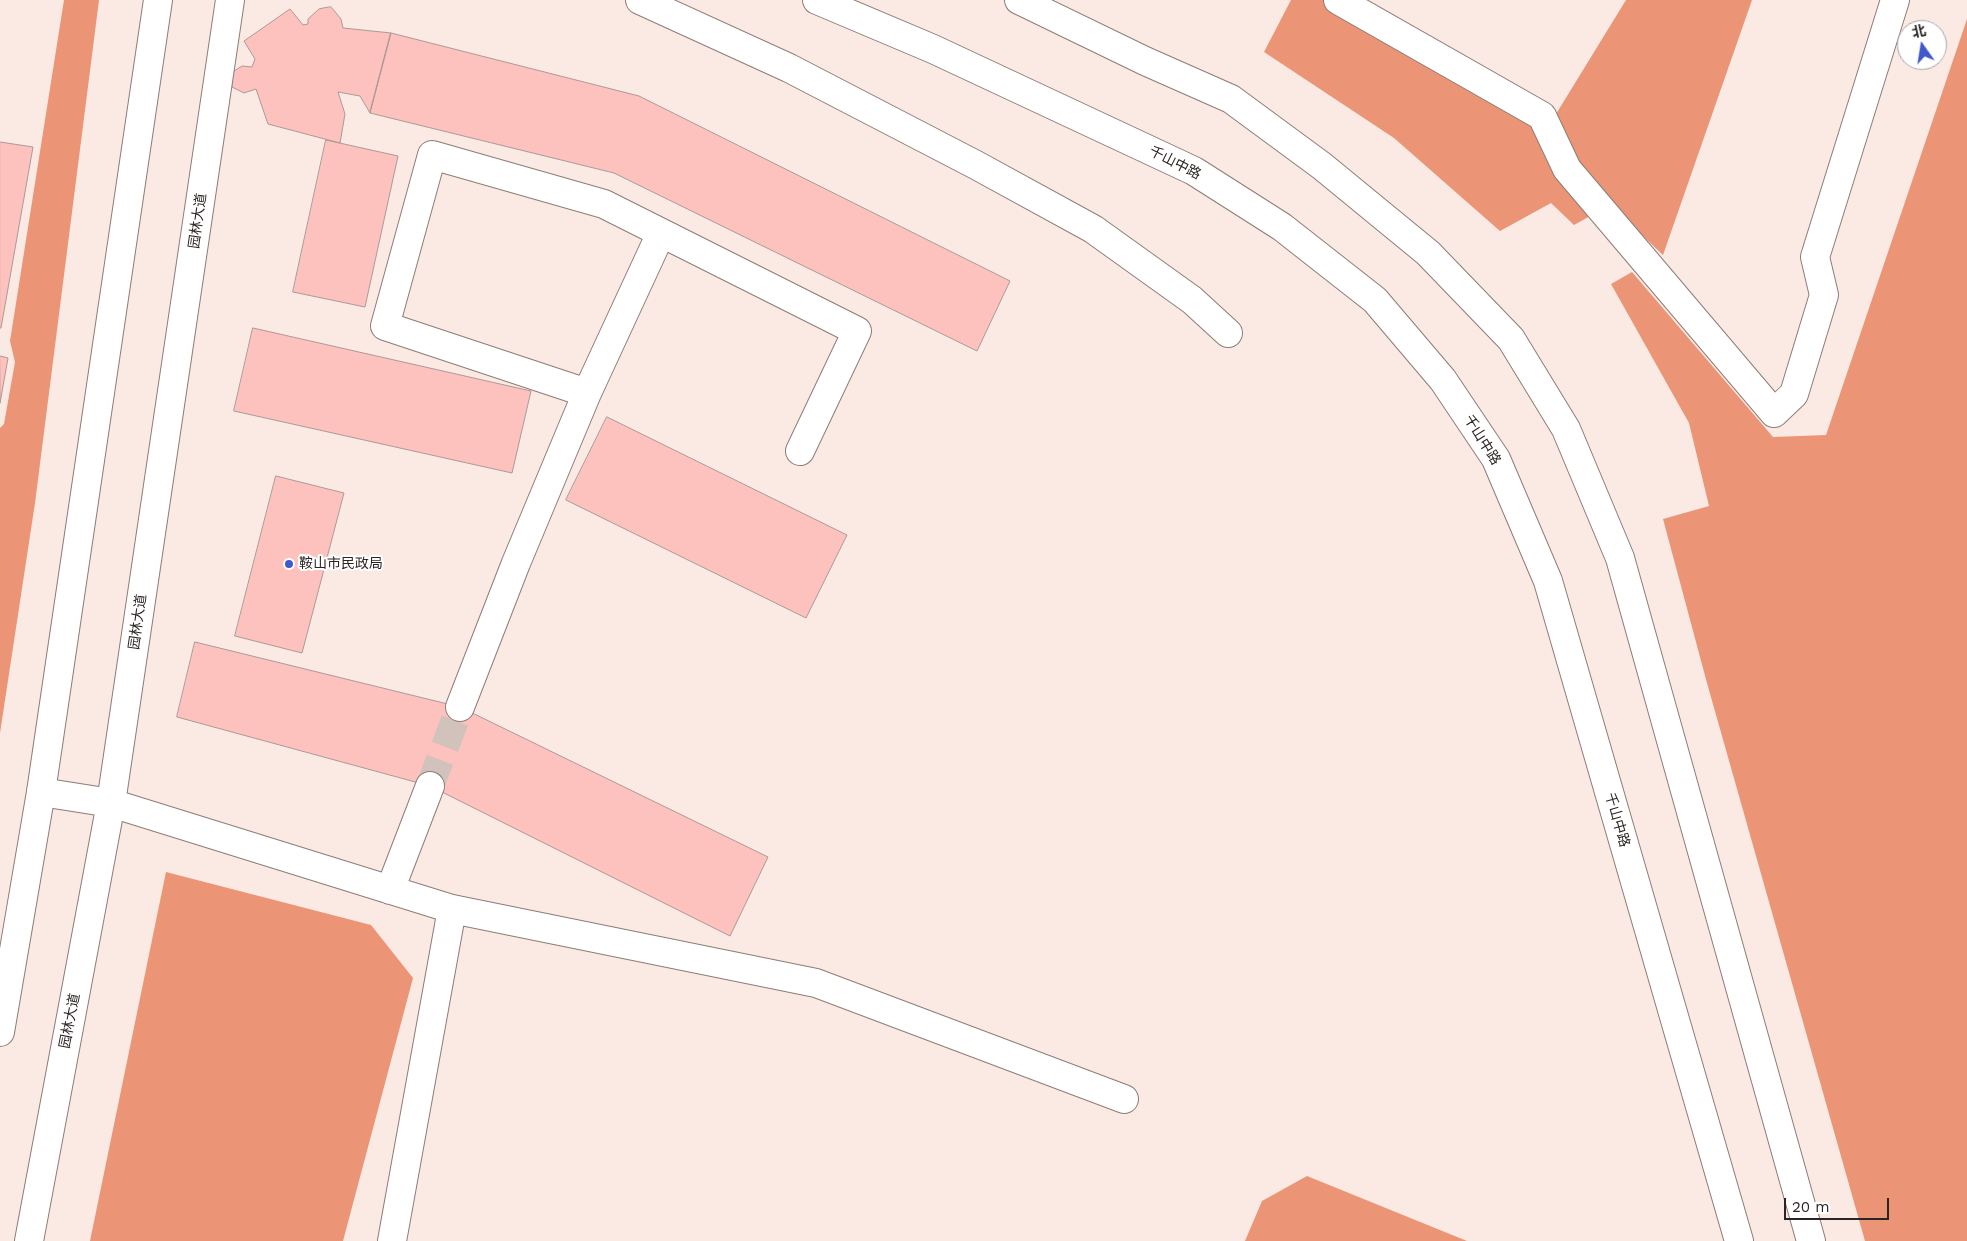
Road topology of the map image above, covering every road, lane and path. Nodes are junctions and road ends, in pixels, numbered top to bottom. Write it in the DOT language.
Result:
graph roads {
  1 [pos="158,0"];
  2 [pos="230,0"];
  3 [pos="640,0"];
  4 [pos="817,0"];
  5 [pos="1019,0"];
  6 [pos="1338,0"];
  7 [pos="1895,0"];
  8 [pos="661,233"];
  9 [pos="1228,334"];
  10 [pos="587,393"];
  11 [pos="800,451"];
  12 [pos="460,707"];
  13 [pos="430,786"];
  14 [pos="41,792"];
  15 [pos="111,803"];
  16 [pos="390,890"];
  17 [pos="452,909"];
  18 [pos="0,1032"];
  19 [pos="1124,1099"];
  20 [pos="29,1241"];
  21 [pos="392,1241"];
  22 [pos="1739,1241"];
  23 [pos="1811,1241"];
  1 -- 14 [label="main road"];
  2 -- 15 [label="main road, 园林大道"];
  3 -- 9 [label="main road"];
  4 -- 22 [label="main road, 千山中路"];
  5 -- 23 [label="main road"];
  6 -- 7 [label="main road"];
  8 -- 10 [label="main road"];
  8 -- 10 [label="main road"];
  8 -- 11 [label="main road"];
  10 -- 12 [label="main road"];
  13 -- 16 [label="main road"];
  14 -- 15 [label="main road"];
  14 -- 18 [label="main road"];
  15 -- 16 [label="main road"];
  15 -- 20 [label="main road, 园林大道"];
  16 -- 17 [label="main road"];
  17 -- 19 [label="main road"];
  17 -- 21 [label="main road"];
}
